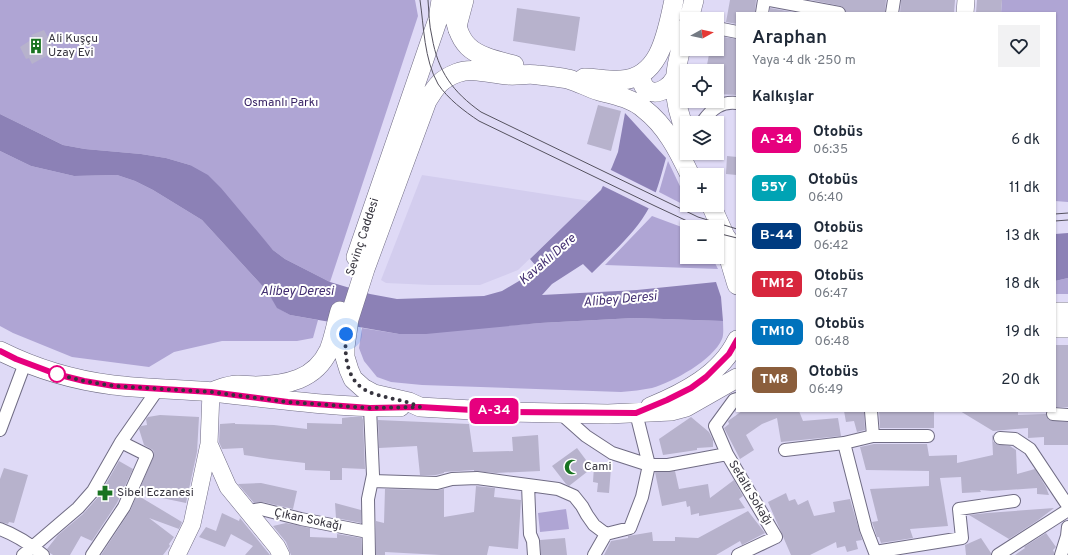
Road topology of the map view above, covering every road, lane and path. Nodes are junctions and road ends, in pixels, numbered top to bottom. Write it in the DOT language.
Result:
graph roads {
  1 [pos="441,0"];
  2 [pos="452,0"];
  3 [pos="465,0"];
  4 [pos="674,0"];
  5 [pos="694,0"];
  6 [pos="764,0"];
  7 [pos="770,0"];
  8 [pos="894,0"];
  9 [pos="966,0"];
  10 [pos="691,12"];
  11 [pos="762,12"];
  12 [pos="833,12"];
  13 [pos="892,12"];
  14 [pos="965,12"];
  15 [pos="724,29"];
  16 [pos="457,30"];
  17 [pos="736,32"];
  18 [pos="680,54"];
  19 [pos="536,74"];
  20 [pos="641,74"];
  21 [pos="675,78"];
  22 [pos="569,79"];
  23 [pos="736,102"];
  24 [pos="680,116"];
  25 [pos="707,116"];
  26 [pos="686,168"];
  27 [pos="715,212"];
  28 [pos="725,236"];
  29 [pos="736,252"];
  30 [pos="359,268"];
  31 [pos="736,281"];
  32 [pos="1056,312"];
  33 [pos="1068,312"];
  34 [pos="1056,328"];
  35 [pos="1068,328"];
  36 [pos="340,334"];
  37 [pos="736,342"];
  38 [pos="0,351"];
  39 [pos="25,363"];
  40 [pos="736,379"];
  41 [pos="158,389"];
  42 [pos="211,392"];
  43 [pos="736,399"];
  44 [pos="420,407"];
  45 [pos="370,408"];
  46 [pos="560,412"];
  47 [pos="871,412"];
  48 [pos="636,413"];
  49 [pos="1053,414"];
  50 [pos="1068,415"];
  51 [pos="0,430"];
  52 [pos="874,436"];
  53 [pos="928,436"];
  54 [pos="1000,438"];
  55 [pos="121,442"];
  56 [pos="844,443"];
  57 [pos="210,444"];
  58 [pos="785,450"];
  59 [pos="727,454"];
  60 [pos="649,465"];
  61 [pos="372,481"];
  62 [pos="528,485"];
  63 [pos="1014,501"];
  64 [pos="1068,506"];
  65 [pos="1068,510"];
  66 [pos="248,511"];
  67 [pos="1068,527"];
  68 [pos="0,529"];
  69 [pos="368,532"];
  70 [pos="606,534"];
  71 [pos="32,546"];
  72 [pos="875,554"];
  73 [pos="23,555"];
  74 [pos="43,555"];
  75 [pos="92,555"];
  76 [pos="177,555"];
  77 [pos="281,555"];
  78 [pos="369,555"];
  79 [pos="534,555"];
  80 [pos="594,555"];
  81 [pos="738,555"];
  82 [pos="998,555"];
  83 [pos="1060,555"];
  1 -- 30 [label="main road, Sevinç Caddesi"];
  2 -- 16 [label="main road"];
  3 -- 16 [label="street"];
  4 -- 20 [label="main road"];
  5 -- 10 [label="main road"];
  6 -- 11 [label="street"];
  7 -- 12 [label="street"];
  8 -- 13 [label="street"];
  9 -- 14 [label="street"];
  15 -- 17 [label="street"];
  16 -- 19 [label="main road"];
  18 -- 21 [label="main road"];
  19 -- 22 [label="main road"];
  19 -- 30 [label="main road, Sevinç Caddesi"];
  20 -- 21 [label="main road"];
  20 -- 22 [label="main road"];
  21 -- 24 [label="main road"];
  22 -- 26 [label="main road"];
  23 -- 25 [label="street"];
  27 -- 28 [label="main road"];
  28 -- 29 [label="main road"];
  28 -- 31 [label="main road"];
  30 -- 36 [label="main road"];
  32 -- 33 [label="main road"];
  34 -- 35 [label="main road"];
  36 -- 42 [label="main road"];
  36 -- 44 [label="main road"];
  37 -- 48 [label="main road"];
  38 -- 39 [label="main road"];
  39 -- 41 [label="main road"];
  39 -- 51 [label="street"];
  40 -- 48 [label="main road"];
  41 -- 42 [label="main road"];
  41 -- 55 [label="street"];
  42 -- 45 [label="main road"];
  42 -- 57 [label="street"];
  43 -- 59 [label="street"];
  44 -- 45 [label="main road"];
  44 -- 46 [label="main road"];
  45 -- 61 [label="street"];
  46 -- 48 [label="main road"];
  46 -- 60 [label="street"];
  47 -- 52 [label="street"];
  48 -- 60 [label="street"];
  49 -- 50 [label="street"];
  52 -- 53 [label="street"];
  52 -- 56 [label="street"];
  54 -- 64 [label="street"];
  55 -- 71 [label="street"];
  55 -- 75 [label="street"];
  56 -- 58 [label="street"];
  56 -- 72 [label="street"];
  57 -- 66 [label="street"];
  57 -- 76 [label="street"];
  59 -- 60 [label="street"];
  59 -- 81 [label="street, Setaltı Sokağı"];
  60 -- 70 [label="street"];
  61 -- 62 [label="street"];
  61 -- 69 [label="street"];
  62 -- 70 [label="street"];
  62 -- 79 [label="street"];
  63 -- 72 [label="street"];
  65 -- 82 [label="street"];
  66 -- 69 [label="street, Çıkan Sokağı"];
  66 -- 77 [label="street"];
  67 -- 83 [label="street"];
  68 -- 71 [label="street"];
  69 -- 78 [label="street"];
  70 -- 80 [label="street"];
  71 -- 73 [label="street"];
  71 -- 74 [label="street"];
}
